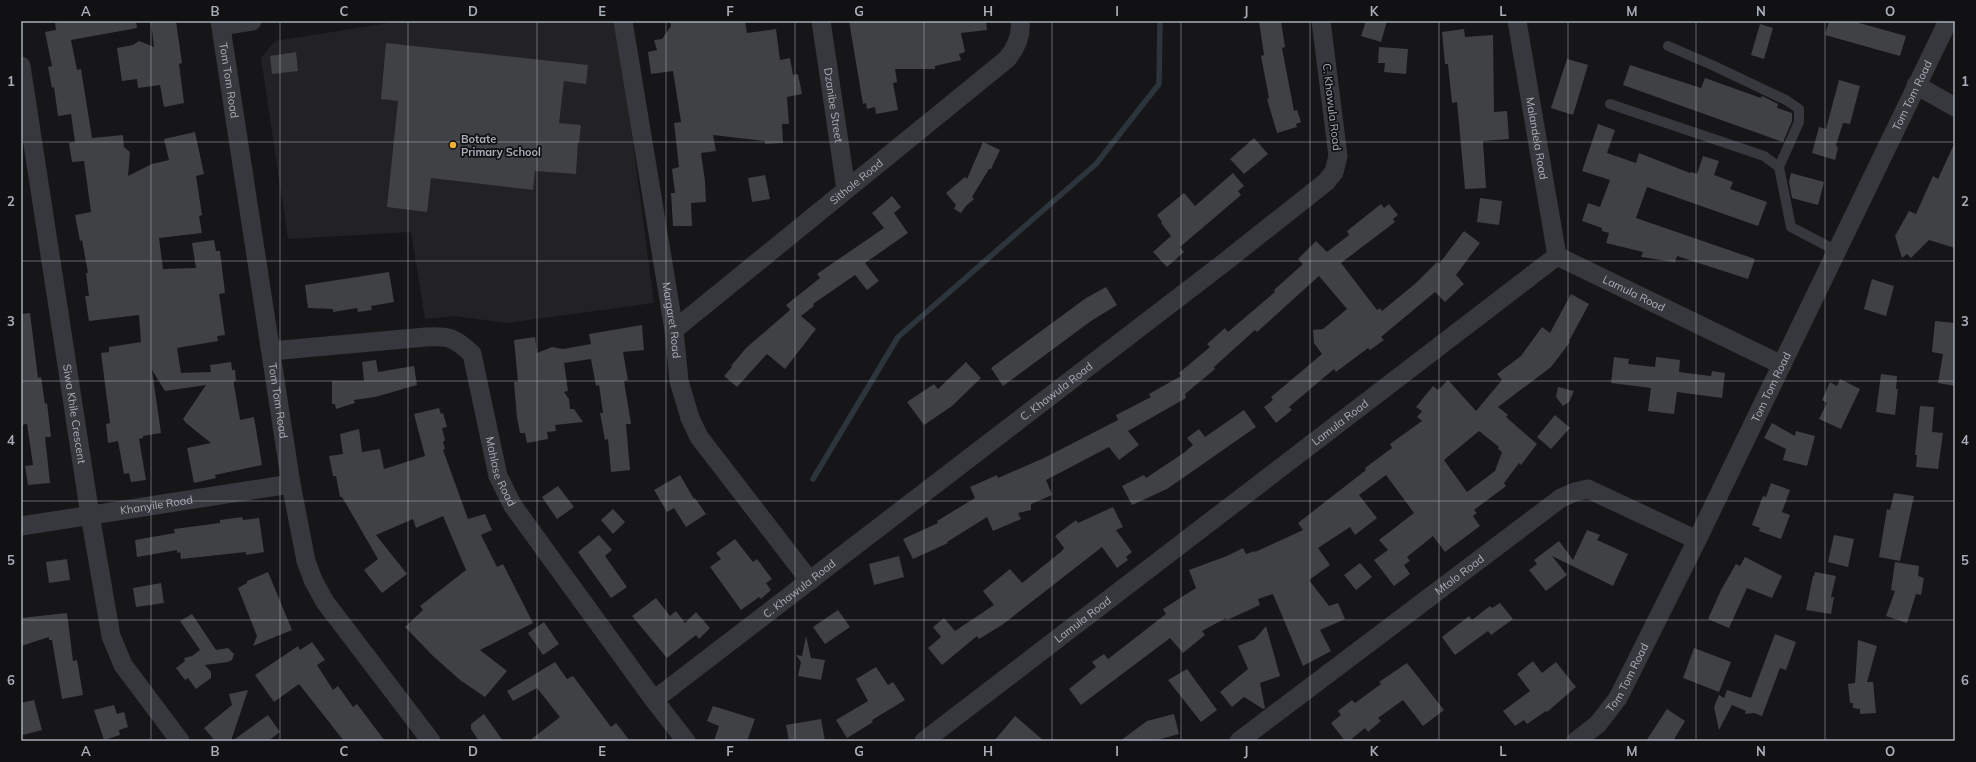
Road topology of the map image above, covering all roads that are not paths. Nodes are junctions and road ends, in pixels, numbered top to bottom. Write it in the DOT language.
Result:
graph roads {
  1 [pos="252,21"];
  2 [pos="623,21"];
  3 [pos="821,21"];
  4 [pos="1020,21"];
  5 [pos="1321,21"];
  6 [pos="1517,21"];
  7 [pos="1948,21"];
  8 [pos="221,23"];
  9 [pos="1668,46"];
  10 [pos="21,66"];
  11 [pos="1916,85"];
  12 [pos="1610,104"];
  13 [pos="1955,107"];
  14 [pos="1779,167"];
  15 [pos="846,188"];
  16 [pos="1837,251"];
  17 [pos="1557,256"];
  18 [pos="674,330"];
  19 [pos="271,351"];
  20 [pos="1782,365"];
  21 [pos="291,484"];
  22 [pos="90,515"];
  23 [pos="21,526"];
  24 [pos="1697,540"];
  25 [pos="810,582"];
  26 [pos="654,700"];
  27 [pos="180,741"];
  28 [pos="431,741"];
  29 [pos="686,741"];
  30 [pos="924,741"];
  31 [pos="1240,741"];
  32 [pos="1576,741"];
  1 -- 8 [label="street"];
  2 -- 18 [label="street, Margaret Road"];
  3 -- 15 [label="street, Dzanibe Street"];
  4 -- 15 [label="street, Sithole Road"];
  5 -- 25 [label="street, C. Khawula Road"];
  6 -- 17 [label="street, Malandela Road"];
  7 -- 11 [label="street, Tom Tom Road"];
  8 -- 19 [label="street, Tom Tom Road"];
  9 -- 14 [label="lane"];
  10 -- 22 [label="street, Siwa Khile Crescent"];
  11 -- 13 [label="street"];
  11 -- 16 [label="street, Tom Tom Road"];
  12 -- 14 [label="lane"];
  14 -- 16 [label="lane"];
  15 -- 18 [label="street, Sithole Road"];
  16 -- 20 [label="street, Tom Tom Road"];
  17 -- 20 [label="street, Lamula Road"];
  17 -- 30 [label="street, Lamula Road"];
  18 -- 25 [label="street, Margaret Road"];
  19 -- 21 [label="street, Tom Tom Road"];
  19 -- 26 [label="street, Mahlase Road"];
  20 -- 24 [label="street, Tom Tom Road"];
  21 -- 22 [label="street, Khanyile Road"];
  21 -- 28 [label="street, Tom Tom Road"];
  22 -- 23 [label="street, Khanyile Road"];
  22 -- 27 [label="street, Siwa Khile Crescent"];
  24 -- 31 [label="street, Mtolo Road"];
  24 -- 32 [label="street, Tom Tom Road"];
  25 -- 26 [label="street, C. Khawula Road"];
  26 -- 29 [label="street, Mahlase Road"];
}
